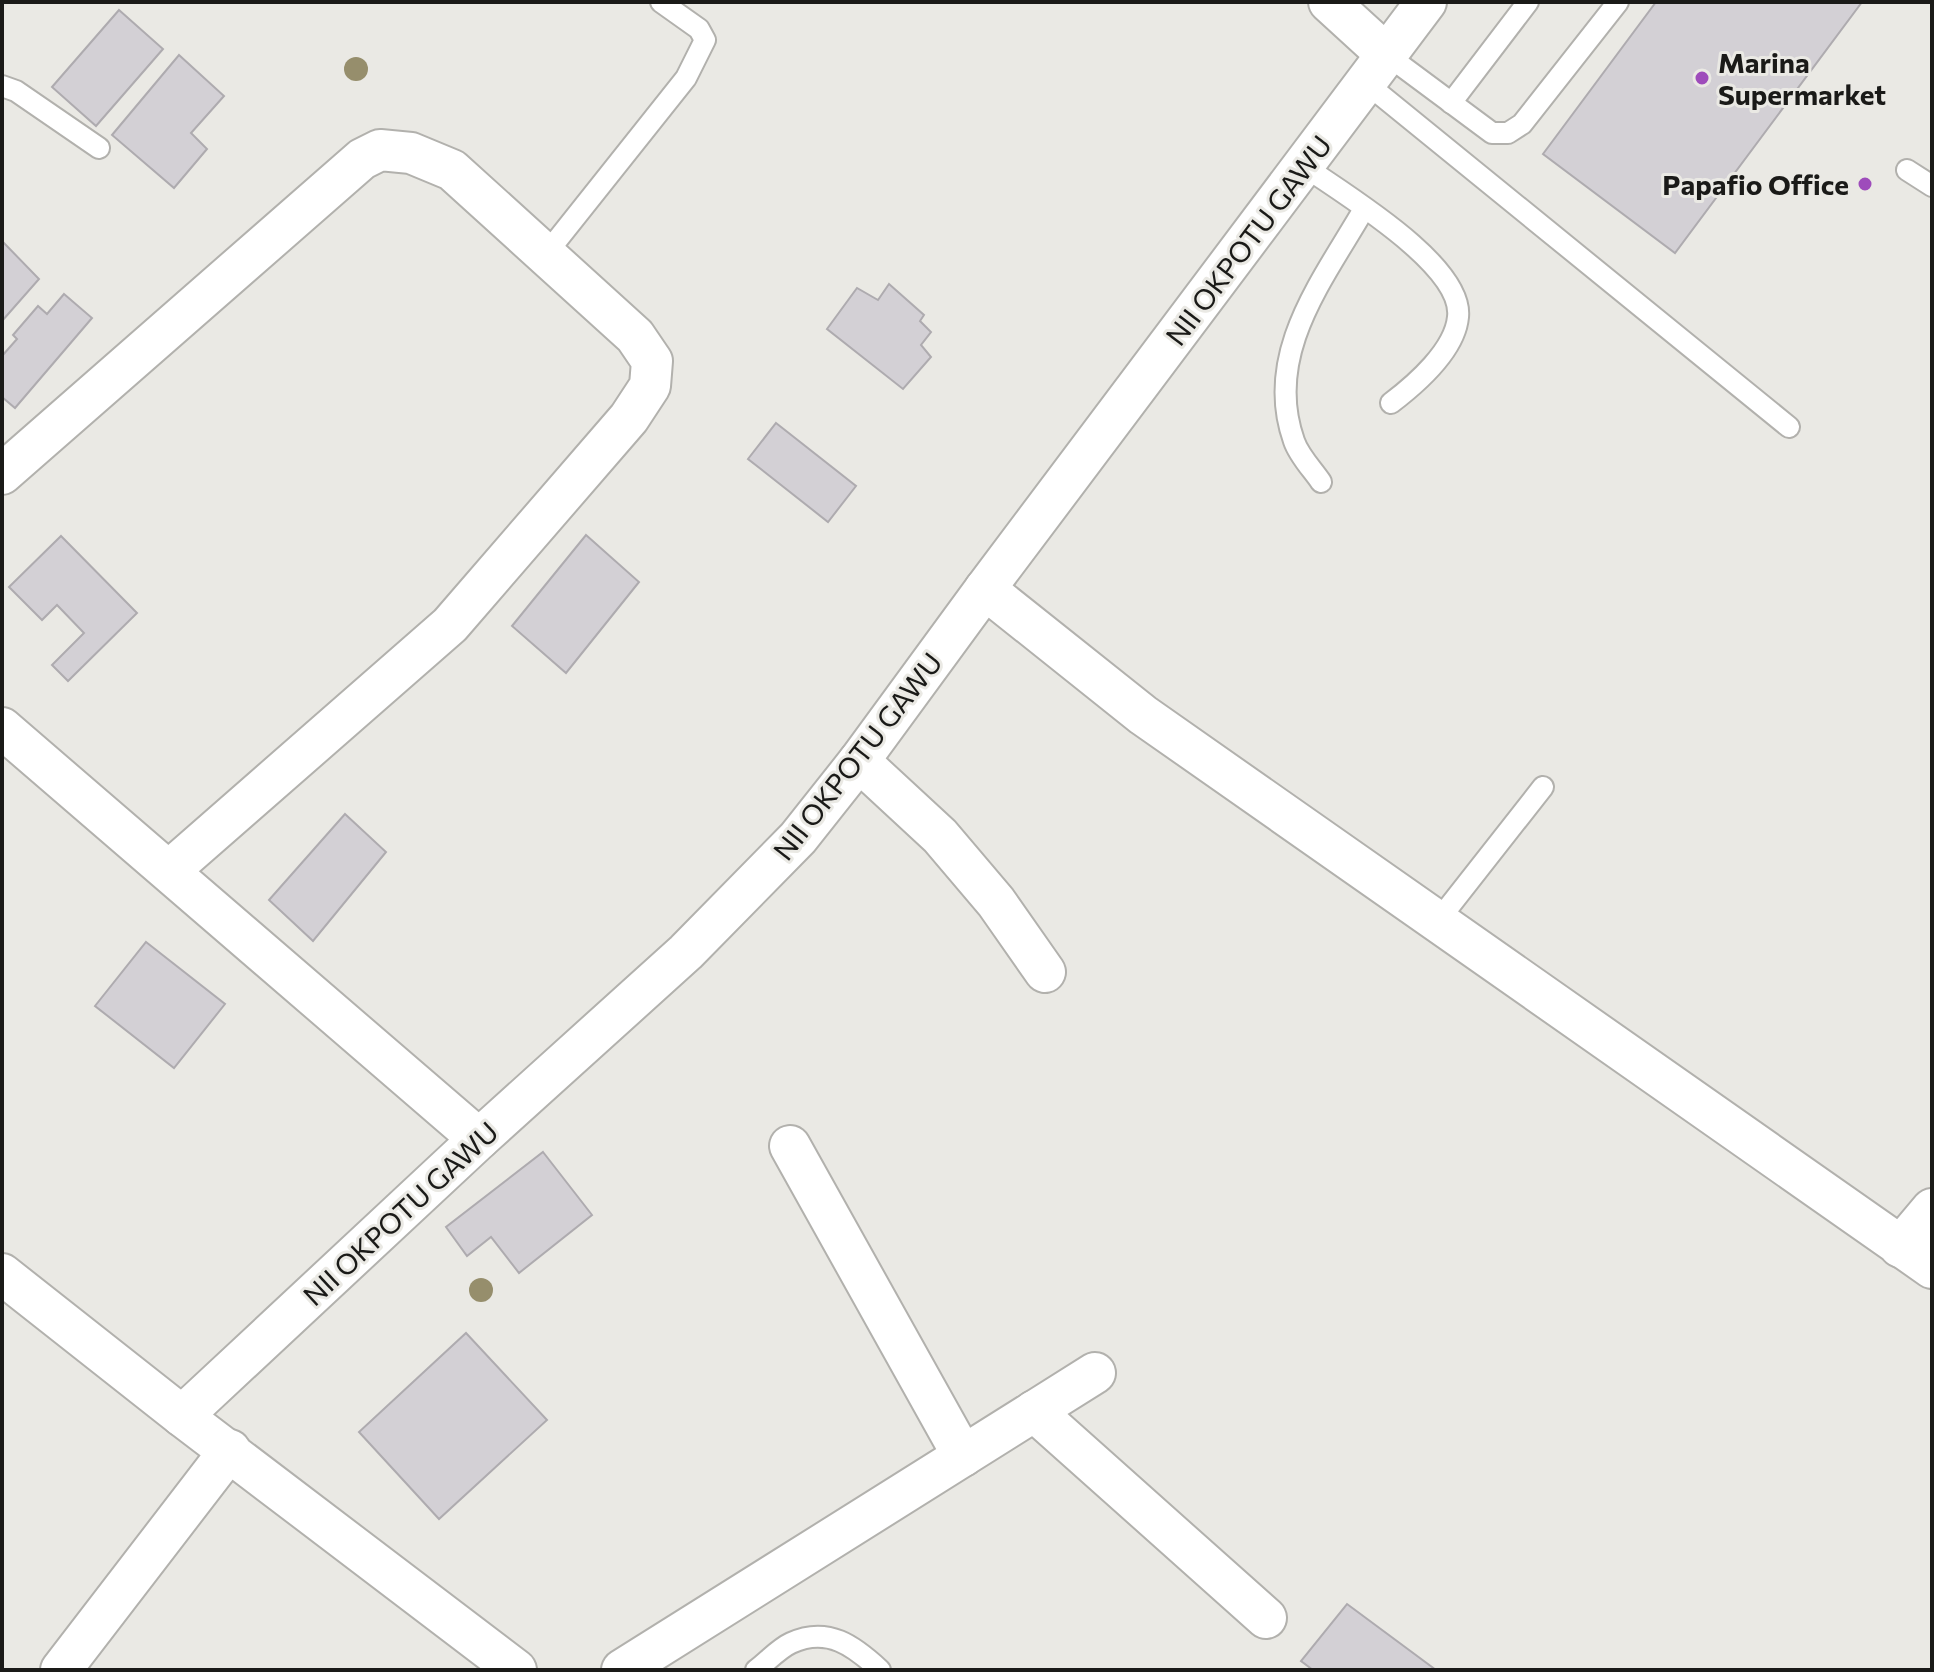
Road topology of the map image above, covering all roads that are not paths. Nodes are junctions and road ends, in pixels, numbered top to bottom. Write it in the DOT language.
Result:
graph roads {
  1 [pos="661,2"];
  2 [pos="1329,2"];
  3 [pos="1426,2"];
  4 [pos="1528,2"];
  5 [pos="1618,2"];
  6 [pos="1376,69"];
  7 [pos="2,86"];
  8 [pos="1451,103"];
  9 [pos="99,148"];
  10 [pos="1304,166"];
  11 [pos="1907,170"];
  12 [pos="1932,186"];
  13 [pos="1364,209"];
  14 [pos="546,254"];
  15 [pos="1391,403"];
  16 [pos="1789,427"];
  17 [pos="2,474"];
  18 [pos="1321,482"];
  19 [pos="985,589"];
  20 [pos="2,728"];
  21 [pos="859,761"];
  22 [pos="1543,787"];
  23 [pos="170,870"];
  24 [pos="1437,922"];
  25 [pos="1045,972"];
  26 [pos="479,1139"];
  27 [pos="790,1146"];
  28 [pos="1932,1209"];
  29 [pos="1916,1257"];
  30 [pos="2,1274"];
  31 [pos="1095,1373"];
  32 [pos="1034,1411"];
  33 [pos="182,1416"];
  34 [pos="230,1450"];
  35 [pos="963,1456"];
  36 [pos="1266,1618"];
  37 [pos="61,1670"];
  38 [pos="516,1670"];
  39 [pos="622,1670"];
  40 [pos="756,1670"];
  41 [pos="880,1670"];
  1 -- 14 [label="lane"];
  2 -- 6 [label="street"];
  3 -- 6 [label="street, NII OKPOTU GAWU"];
  4 -- 8 [label="lane"];
  5 -- 8 [label="lane"];
  6 -- 8 [label="lane"];
  6 -- 10 [label="street, NII OKPOTU GAWU"];
  6 -- 16 [label="lane"];
  7 -- 9 [label="lane"];
  10 -- 13 [label="lane"];
  10 -- 19 [label="street, NII OKPOTU GAWU"];
  11 -- 12 [label="lane"];
  13 -- 15 [label="lane"];
  13 -- 18 [label="lane"];
  14 -- 17 [label="street"];
  14 -- 23 [label="street"];
  19 -- 21 [label="street, NII OKPOTU GAWU"];
  19 -- 24 [label="street"];
  20 -- 23 [label="street"];
  21 -- 25 [label="street"];
  21 -- 26 [label="street, NII OKPOTU GAWU"];
  22 -- 24 [label="lane"];
  23 -- 26 [label="street"];
  24 -- 29 [label="street"];
  26 -- 33 [label="street, NII OKPOTU GAWU"];
  27 -- 35 [label="street"];
  28 -- 29 [label="street"];
  30 -- 33 [label="street"];
  31 -- 32 [label="street"];
  32 -- 35 [label="street"];
  32 -- 36 [label="street"];
  33 -- 34 [label="street"];
  34 -- 37 [label="street"];
  34 -- 38 [label="street"];
  35 -- 39 [label="street"];
  40 -- 41 [label="lane"];
}
